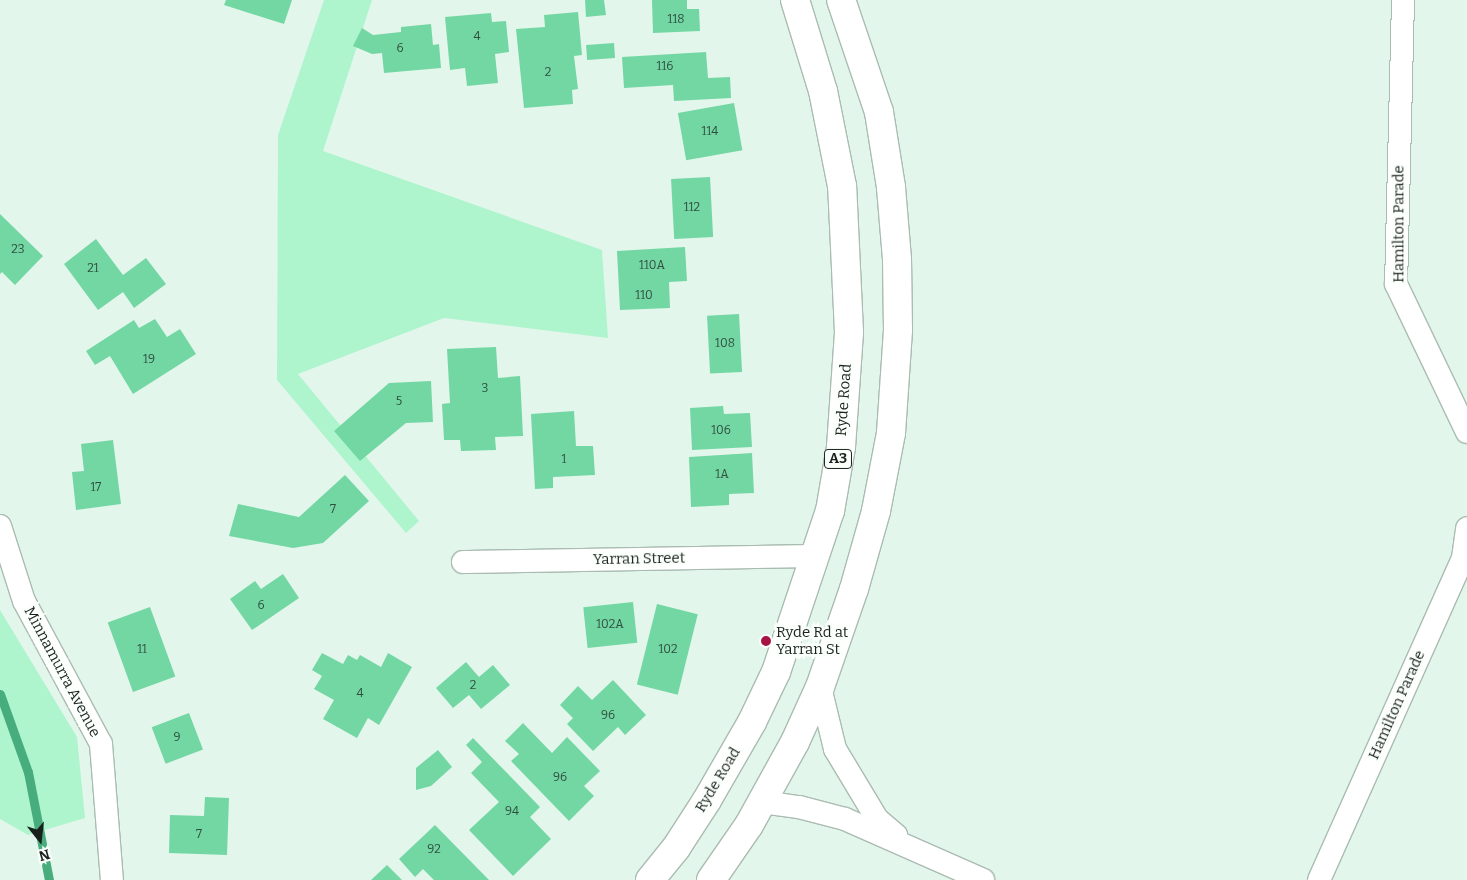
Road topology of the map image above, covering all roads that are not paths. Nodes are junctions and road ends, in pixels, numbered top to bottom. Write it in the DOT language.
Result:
graph roads {
  1 [pos="795,0"];
  2 [pos="842,0"];
  3 [pos="1403,0"];
  4 [pos="1467,432"];
  5 [pos="0,526"];
  6 [pos="1467,528"];
  7 [pos="816,556"];
  8 [pos="463,562"];
  9 [pos="820,687"];
  10 [pos="762,802"];
  11 [pos="910,847"];
  12 [pos="112,880"];
  13 [pos="650,880"];
  14 [pos="711,880"];
  15 [pos="984,880"];
  16 [pos="1319,880"];
  1 -- 7 [label="highway, Ryde Road / A3"];
  2 -- 9 [label="highway"];
  3 -- 4 [label="street, Hamilton Parade"];
  5 -- 12 [label="street, Minnamurra Avenue"];
  6 -- 16 [label="street, Hamilton Parade"];
  7 -- 8 [label="street, Yarran Street"];
  7 -- 13 [label="highway, Ryde Road / A3"];
  9 -- 10 [label="highway"];
  9 -- 11 [label="street"];
  10 -- 11 [label="street"];
  10 -- 14 [label="highway"];
  11 -- 15 [label="street"];
}
